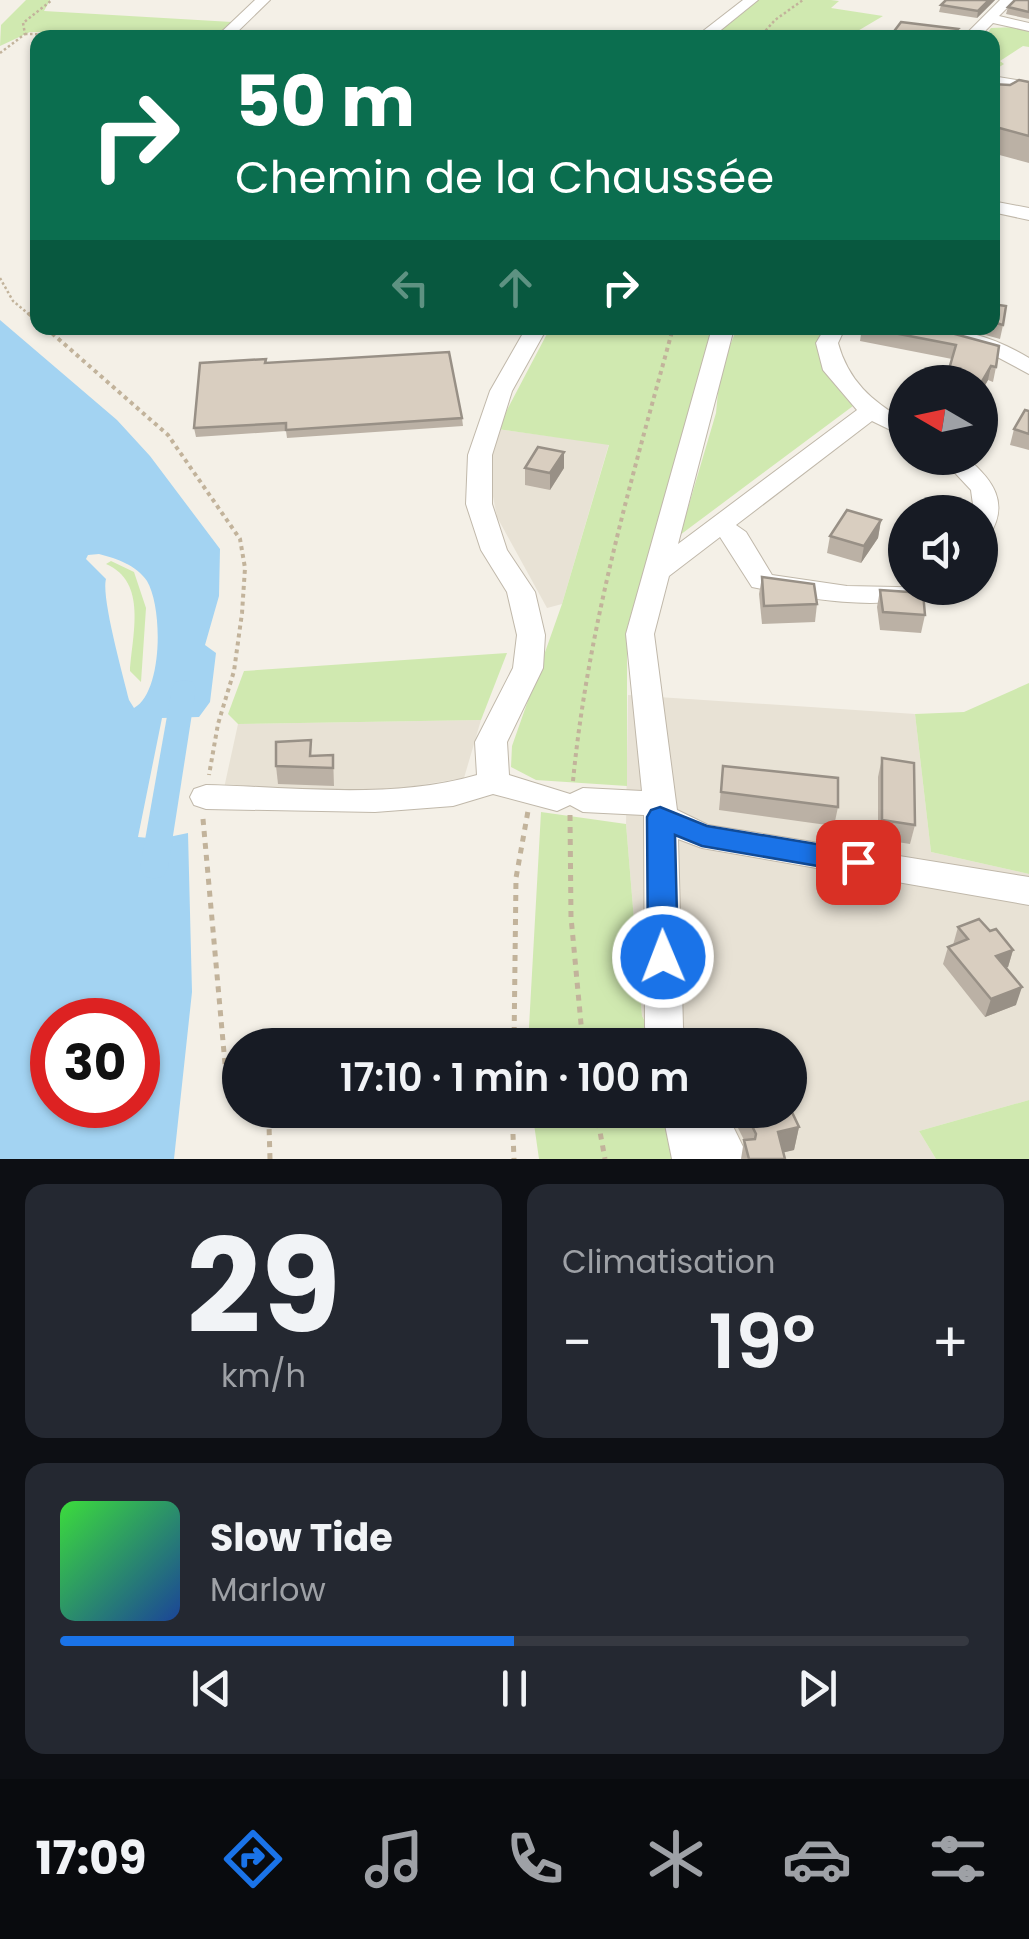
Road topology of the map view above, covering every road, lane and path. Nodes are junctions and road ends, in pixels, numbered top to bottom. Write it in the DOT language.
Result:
graph roads {
  1 [pos="52,0"];
  2 [pos="263,0"];
  3 [pos="750,0"];
  4 [pos="803,0"];
  5 [pos="1008,0"];
  6 [pos="990,18"];
  7 [pos="1029,27"];
  8 [pos="231,30"];
  9 [pos="712,30"];
  10 [pos="767,30"];
  11 [pos="977,30"];
  12 [pos="25,34"];
  13 [pos="30,34"];
  14 [pos="0,53"];
  15 [pos="1000,82"];
  16 [pos="1029,87"];
  17 [pos="1000,208"];
  18 [pos="1029,214"];
  19 [pos="0,278"];
  20 [pos="30,315"];
  21 [pos="54,335"];
  22 [pos="533,335"];
  23 [pos="670,335"];
  24 [pos="722,335"];
  25 [pos="832,335"];
  26 [pos="949,335"];
  27 [pos="1029,367"];
  28 [pos="871,411"];
  29 [pos="888,420"];
  30 [pos="968,475"];
  31 [pos="986,495"];
  32 [pos="719,524"];
  33 [pos="656,573"];
  34 [pos="888,594"];
  35 [pos="493,782"];
  36 [pos="564,794"];
  37 [pos="206,797"];
  38 [pos="660,811"];
  39 [pos="1029,891"];
  40 [pos="514,1028"];
  41 [pos="581,1028"];
  42 [pos="668,1028"];
  43 [pos="222,1040"];
  44 [pos="269,1128"];
  45 [pos="513,1128"];
  46 [pos="600,1128"];
  47 [pos="686,1128"];
  48 [pos="713,1128"];
  49 [pos="270,1159"];
  50 [pos="514,1159"];
  51 [pos="606,1159"];
  52 [pos="693,1159"];
  53 [pos="728,1159"];
  1 -- 12 [label="path"];
  2 -- 8 [label="street"];
  3 -- 9 [label="street"];
  4 -- 10 [label="path"];
  5 -- 6 [label="street"];
  6 -- 7 [label="street"];
  6 -- 11 [label="street"];
  12 -- 13 [label="path"];
  12 -- 14 [label="path"];
  15 -- 16 [label="street"];
  17 -- 18 [label="street"];
  19 -- 20 [label="path"];
  21 -- 37 [label="path"];
  22 -- 35 [label="street"];
  23 -- 36 [label="path"];
  24 -- 33 [label="street"];
  25 -- 28 [label="street"];
  26 -- 27 [label="street"];
  28 -- 29 [label="street"];
  28 -- 32 [label="street"];
  30 -- 31 [label="street"];
  32 -- 33 [label="street"];
  32 -- 34 [label="street"];
  33 -- 38 [label="street"];
  35 -- 36 [label="street"];
  35 -- 37 [label="street"];
  36 -- 38 [label="street"];
  36 -- 40 [label="path"];
  36 -- 41 [label="path"];
  37 -- 43 [label="path"];
  38 -- 39 [label="street"];
  38 -- 42 [label="street"];
  44 -- 49 [label="path"];
  45 -- 50 [label="path"];
  46 -- 51 [label="path"];
  47 -- 52 [label="street"];
  48 -- 53 [label="street"];
}
